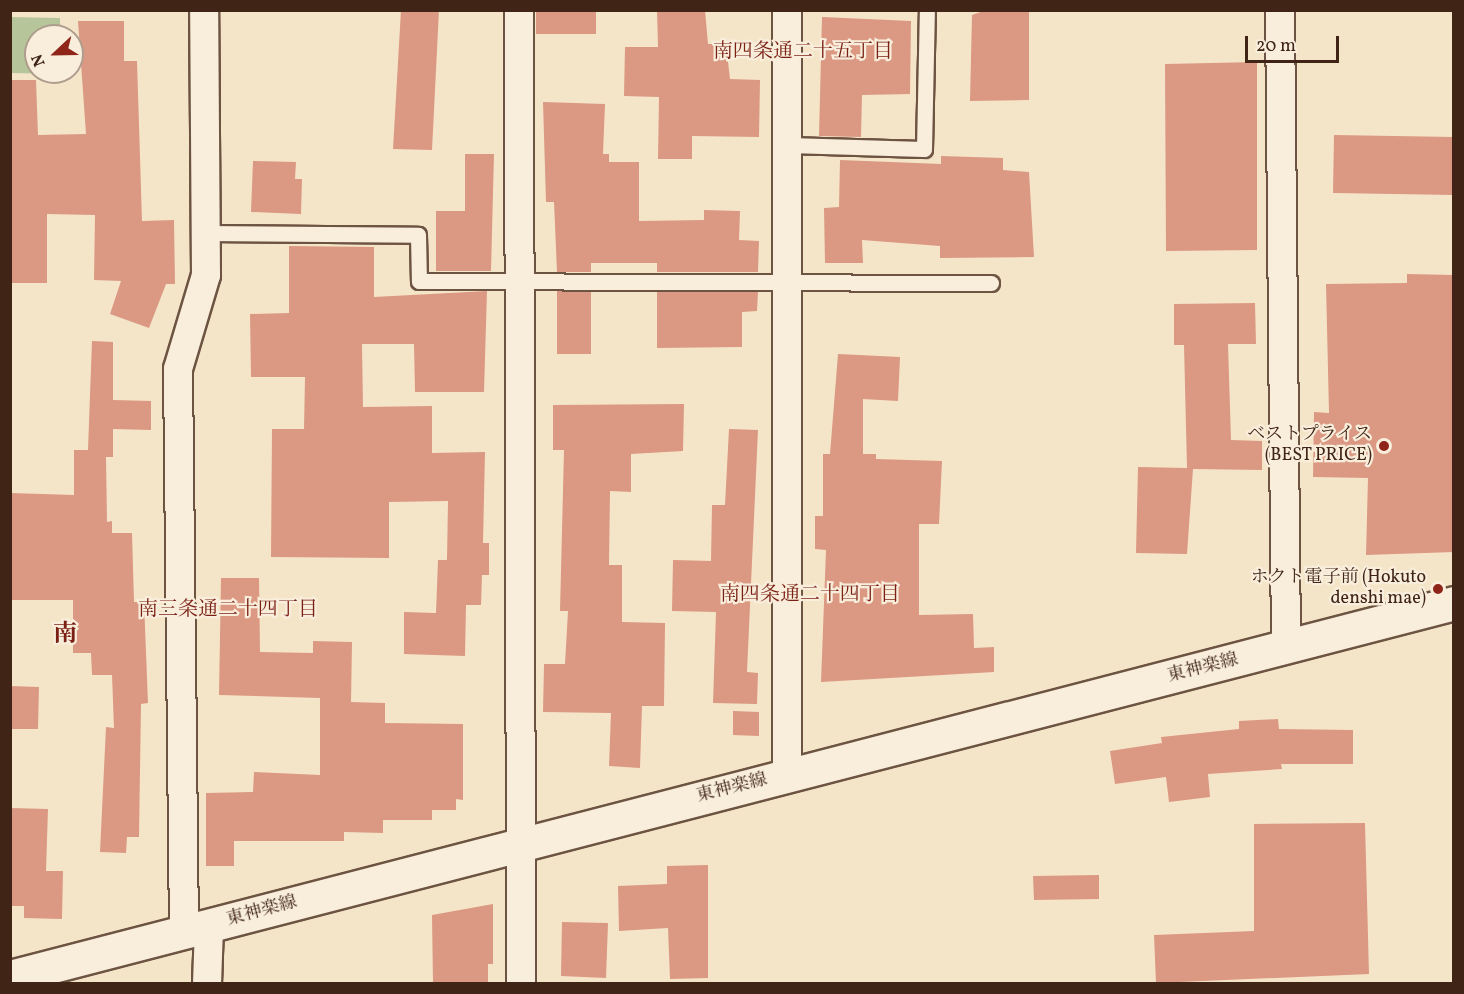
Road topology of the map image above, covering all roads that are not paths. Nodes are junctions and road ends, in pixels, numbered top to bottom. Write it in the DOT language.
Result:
graph roads {
  1 [pos="204,10"];
  2 [pos="519,10"];
  3 [pos="787,10"];
  4 [pos="927,10"];
  5 [pos="1280,10"];
  6 [pos="788,145"];
  7 [pos="204,233"];
  8 [pos="790,280"];
  9 [pos="520,283"];
  10 [pos="991,283"];
  11 [pos="1454,603"];
  12 [pos="1286,647"];
  13 [pos="787,775"];
  14 [pos="520,845"];
  15 [pos="196,929"];
  16 [pos="10,977"];
  17 [pos="207,984"];
  18 [pos="521,984"];
  1 -- 7 [label="street"];
  2 -- 9 [label="street"];
  3 -- 6 [label="street"];
  4 -- 6 [label="lane"];
  5 -- 12 [label="street"];
  6 -- 8 [label="street"];
  7 -- 9 [label="lane"];
  7 -- 15 [label="street"];
  8 -- 9 [label="lane"];
  8 -- 10 [label="lane"];
  8 -- 13 [label="street"];
  9 -- 14 [label="street"];
  11 -- 12 [label="street, 東神楽線"];
  12 -- 13 [label="street, 東神楽線"];
  13 -- 14 [label="street, 東神楽線"];
  14 -- 15 [label="street, 東神楽線"];
  14 -- 18 [label="street"];
  15 -- 16 [label="street, 東神楽線"];
  15 -- 17 [label="street"];
}
